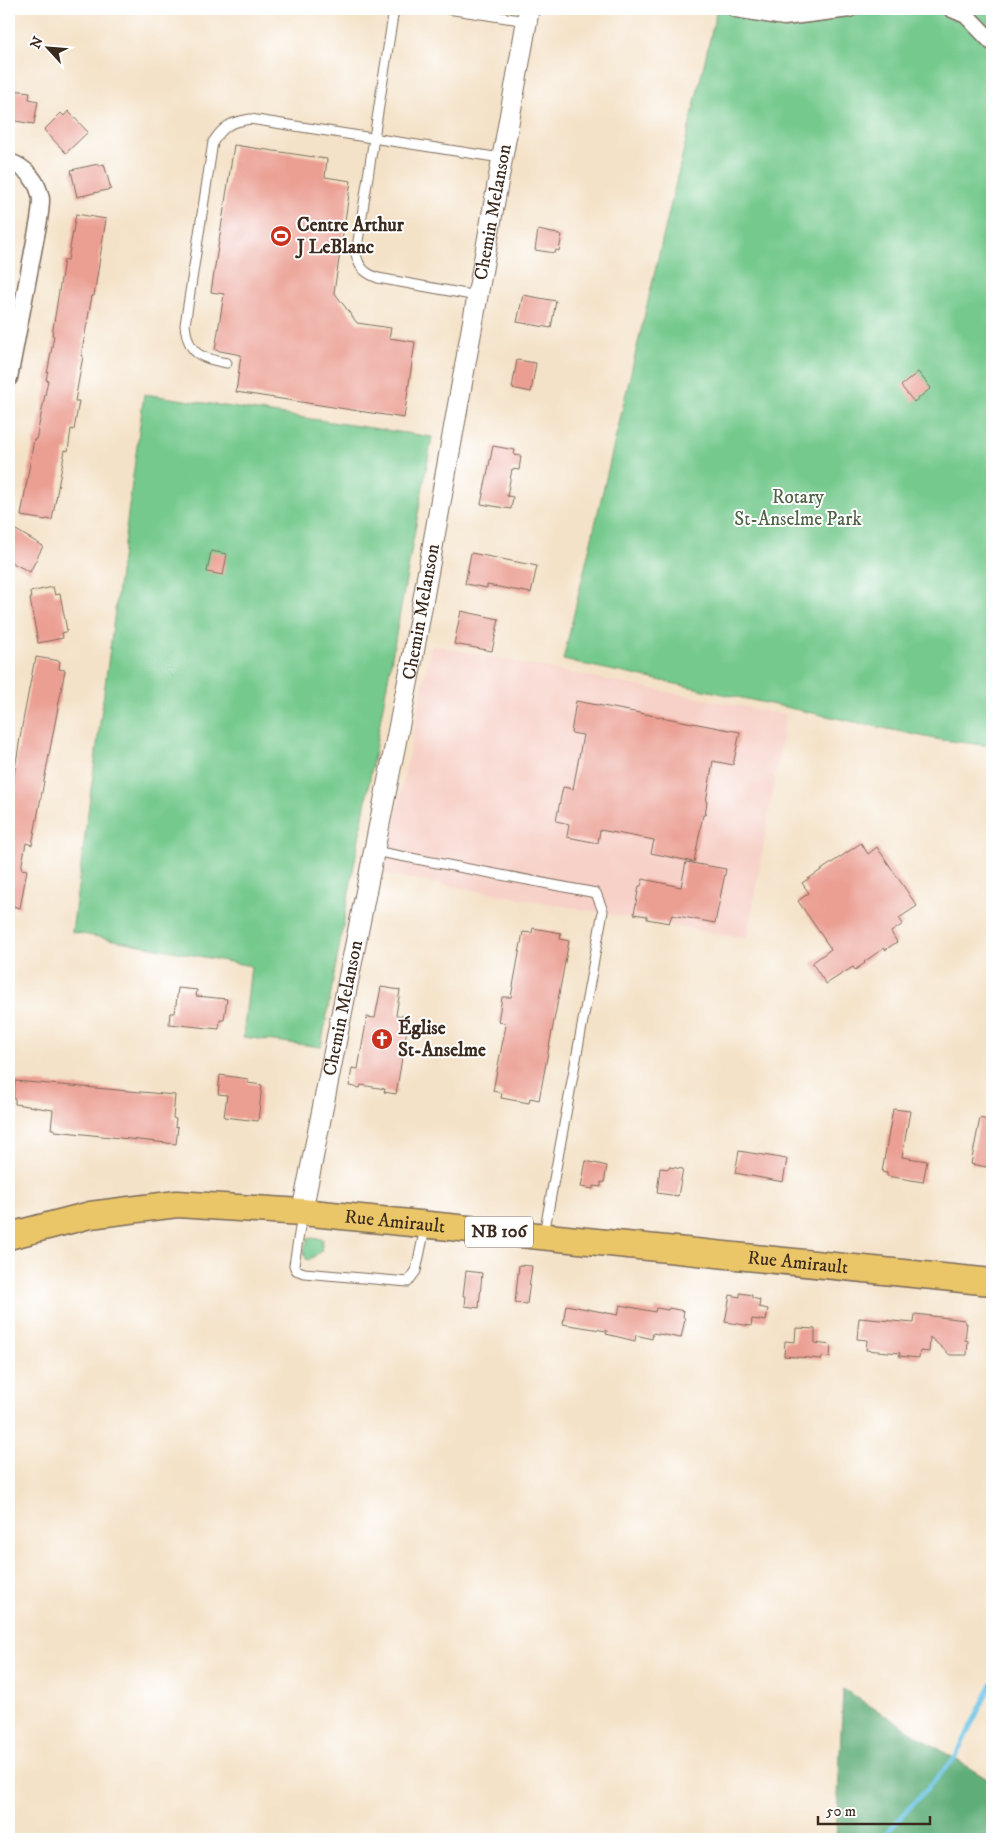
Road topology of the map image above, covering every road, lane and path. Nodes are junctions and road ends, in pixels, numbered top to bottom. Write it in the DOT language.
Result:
graph roads {
  1 [pos="394,9"];
  2 [pos="448,9"];
  3 [pos="736,9"];
  4 [pos="849,9"];
  5 [pos="952,9"];
  6 [pos="528,15"];
  7 [pos="992,42"];
  8 [pos="374,138"];
  9 [pos="501,158"];
  10 [pos="9,162"];
  11 [pos="477,296"];
  12 [pos="227,363"];
  13 [pos="9,378"];
  14 [pos="374,851"];
  15 [pos="302,1212"];
  16 [pos="426,1225"];
  17 [pos="9,1236"];
  18 [pos="543,1236"];
  19 [pos="992,1282"];
  1 -- 8 [label="lane"];
  2 -- 6 [label="lane"];
  3 -- 4 [label="street"];
  5 -- 7 [label="street"];
  6 -- 9 [label="street, Chemin Melanson"];
  8 -- 9 [label="lane"];
  8 -- 11 [label="lane"];
  8 -- 12 [label="lane"];
  9 -- 11 [label="street, Chemin Melanson"];
  10 -- 13 [label="street"];
  11 -- 14 [label="street, Chemin Melanson"];
  14 -- 15 [label="street, Chemin Melanson"];
  14 -- 18 [label="lane"];
  15 -- 16 [label="main road, Rue Amirault / NB 106"];
  15 -- 16 [label="lane"];
  15 -- 17 [label="main road, Rue Amirault / NB 106"];
  16 -- 18 [label="main road, Rue Amirault / NB 106"];
  18 -- 19 [label="main road, Rue Amirault / NB 106"];
}
